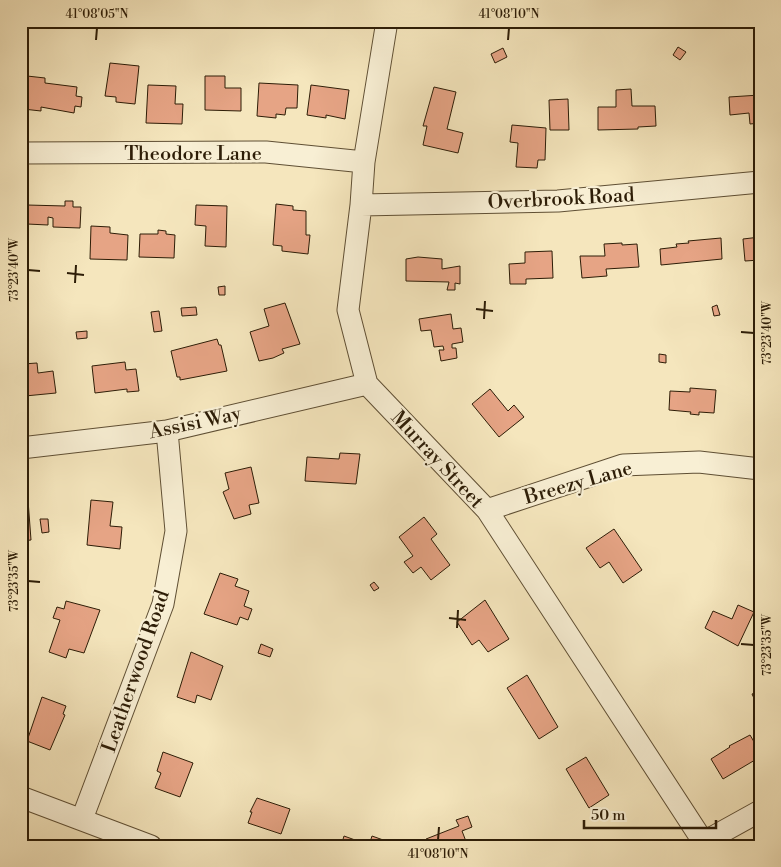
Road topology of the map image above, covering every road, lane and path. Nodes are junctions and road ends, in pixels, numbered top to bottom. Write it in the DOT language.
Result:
graph roads {
  1 [pos="387,21"];
  2 [pos="21,153"];
  3 [pos="364,162"];
  4 [pos="760,182"];
  5 [pos="361,205"];
  6 [pos="367,384"];
  7 [pos="167,431"];
  8 [pos="21,448"];
  9 [pos="760,469"];
  10 [pos="486,510"];
  11 [pos="21,797"];
  12 [pos="760,811"];
  13 [pos="82,819"];
  14 [pos="705,844"];
  15 [pos="152,846"];
  1 -- 3 [label="street, Murray Street"];
  2 -- 3 [label="street, Theodore Lane"];
  3 -- 5 [label="street, Murray Street"];
  4 -- 5 [label="street, Overbrook Road"];
  5 -- 6 [label="street, Murray Street"];
  6 -- 7 [label="street, Assisi Way"];
  6 -- 10 [label="street, Murray Street"];
  7 -- 8 [label="street, Assisi Way"];
  7 -- 13 [label="street, Leatherwood Road"];
  9 -- 10 [label="street, Breezy Lane"];
  10 -- 14 [label="street, Murray Street"];
  11 -- 13 [label="street"];
  12 -- 14 [label="street"];
  13 -- 15 [label="street"];
}
